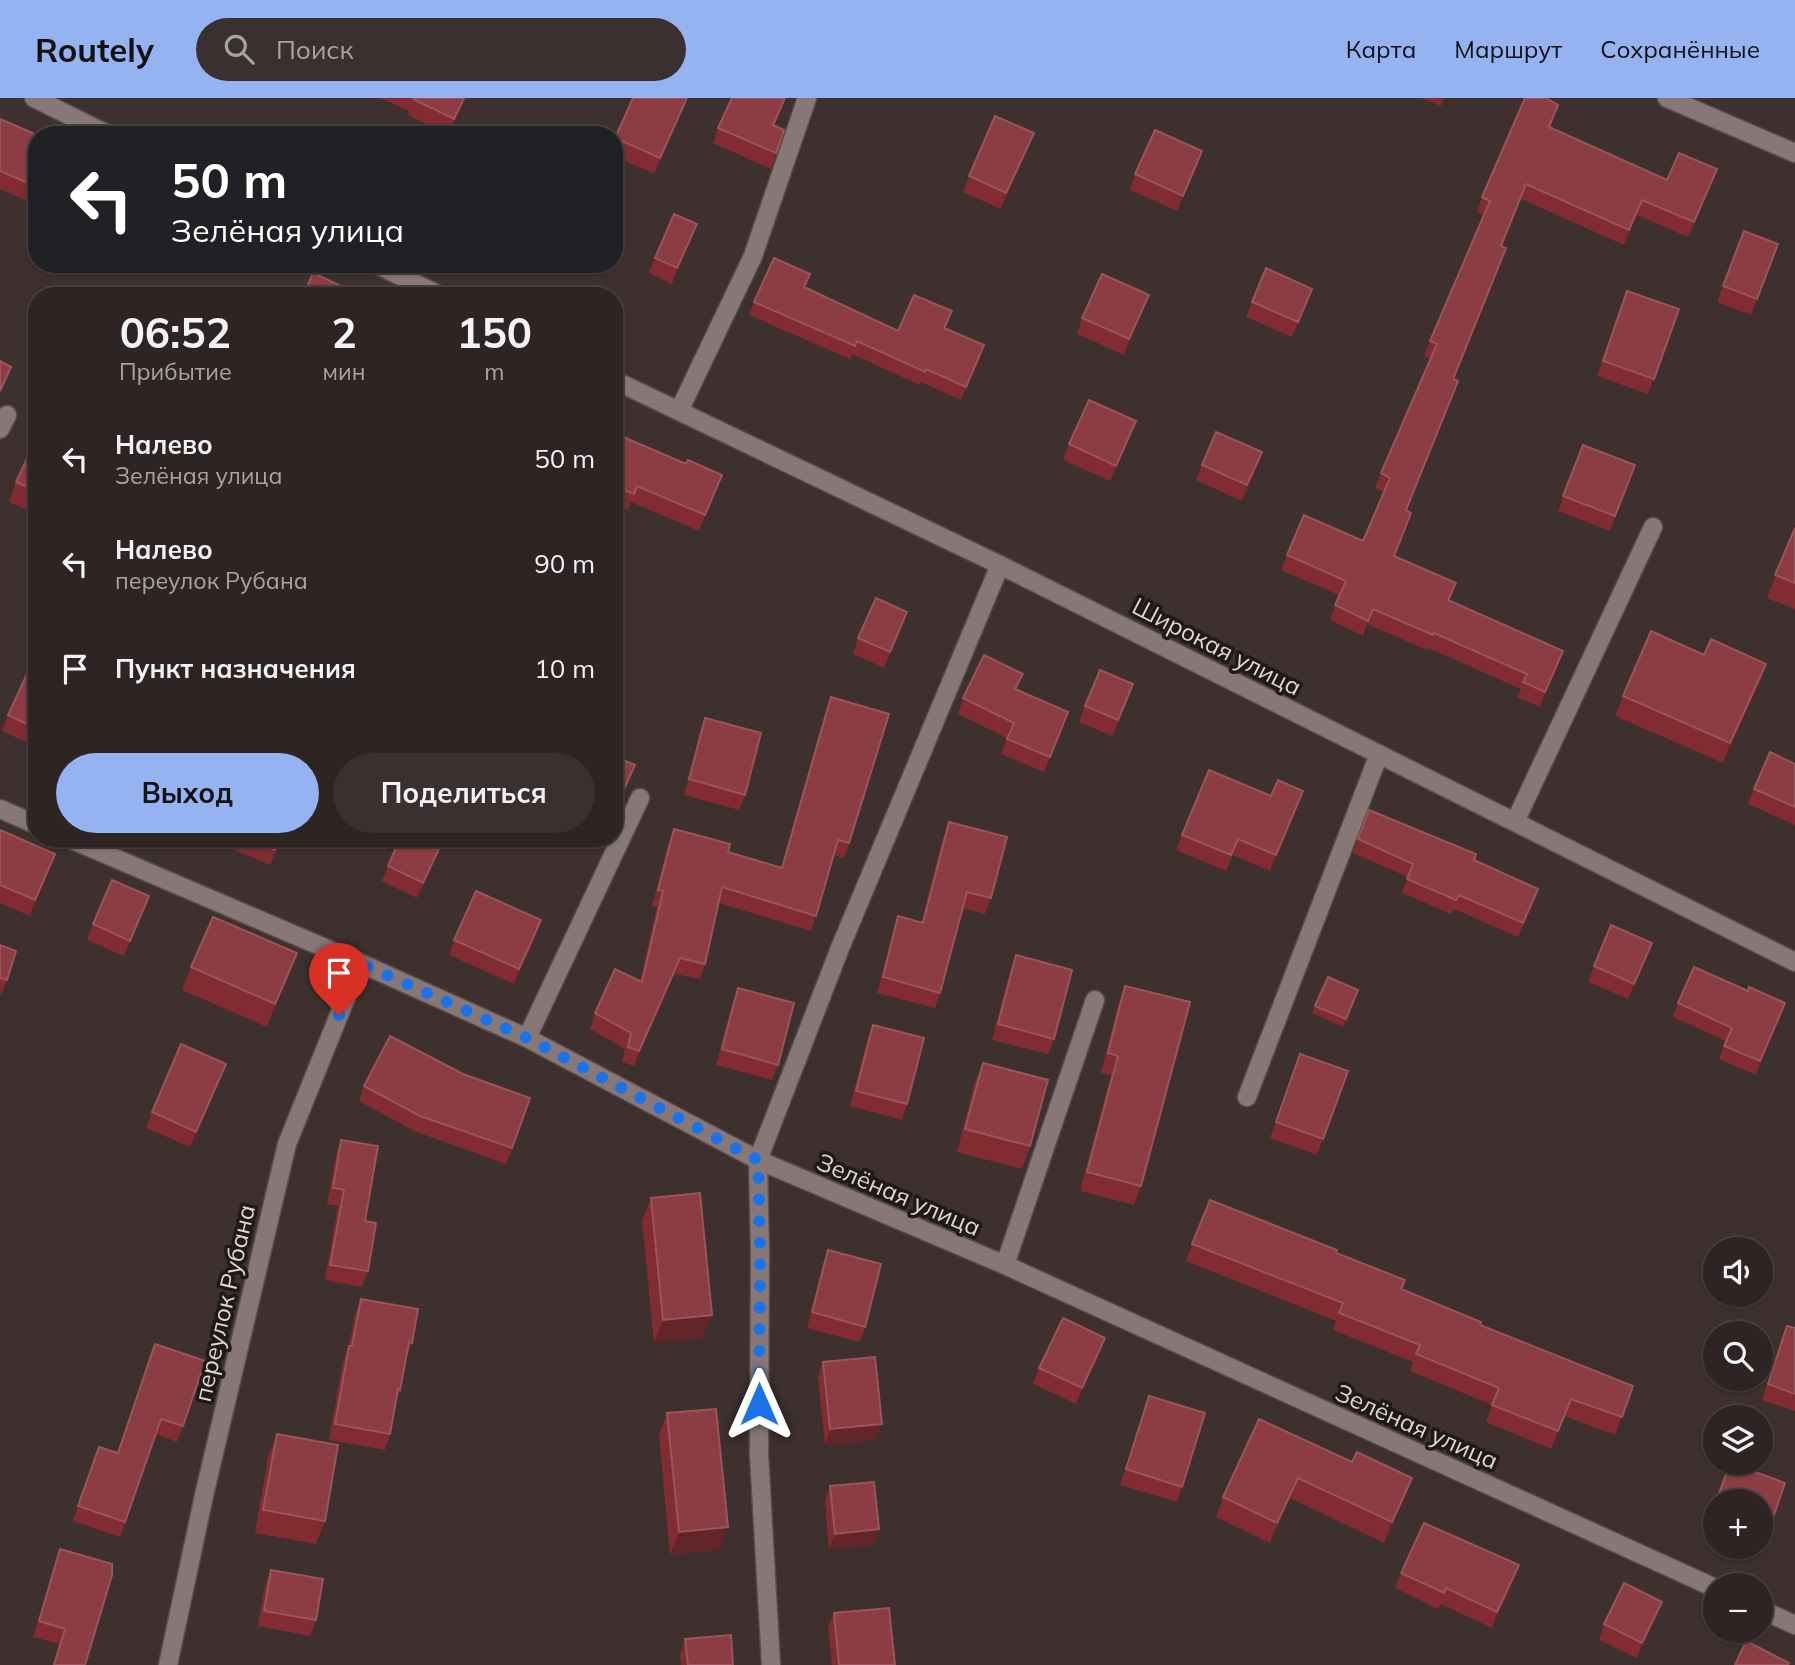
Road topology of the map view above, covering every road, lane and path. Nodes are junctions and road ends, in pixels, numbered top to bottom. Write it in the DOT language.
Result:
graph roads {
  1 [pos="34,98"];
  2 [pos="807,98"];
  3 [pos="1667,98"];
  4 [pos="92,126"];
  5 [pos="1795,153"];
  6 [pos="394,273"];
  7 [pos="423,287"];
  8 [pos="623,384"];
  9 [pos="679,411"];
  10 [pos="1653,527"];
  11 [pos="1000,565"];
  12 [pos="1379,754"];
  13 [pos="640,798"];
  14 [pos="0,809"];
  15 [pos="28,821"];
  16 [pos="1515,822"];
  17 [pos="623,834"];
  18 [pos="89,847"];
  19 [pos="617,847"];
  20 [pos="1795,962"];
  21 [pos="360,963"];
  22 [pos="1094,1000"];
  23 [pos="527,1038"];
  24 [pos="1247,1097"];
  25 [pos="758,1160"];
  26 [pos="1005,1265"];
  27 [pos="1703,1583"];
  28 [pos="1773,1615"];
  29 [pos="1795,1625"];
  30 [pos="168,1665"];
  31 [pos="771,1665"];
  1 -- 4 [label="street"];
  2 -- 9 [label="street"];
  3 -- 5 [label="street"];
  6 -- 7 [label="street"];
  8 -- 9 [label="street, Широкая улица"];
  9 -- 11 [label="street, Широкая улица"];
  10 -- 16 [label="street"];
  11 -- 12 [label="street, Широкая улица"];
  11 -- 25 [label="street"];
  12 -- 16 [label="street, Широкая улица"];
  12 -- 24 [label="street"];
  13 -- 17 [label="street"];
  14 -- 15 [label="street"];
  16 -- 20 [label="street, Широкая улица"];
  18 -- 21 [label="street, Зелёная улица"];
  19 -- 23 [label="street"];
  21 -- 23 [label="street, Зелёная улица"];
  21 -- 30 [label="street, переулок Рубана"];
  22 -- 26 [label="street"];
  23 -- 25 [label="street, Зелёная улица"];
  25 -- 26 [label="street, Зелёная улица"];
  25 -- 31 [label="street"];
  26 -- 27 [label="street, Зелёная улица"];
  28 -- 29 [label="street"];
}
